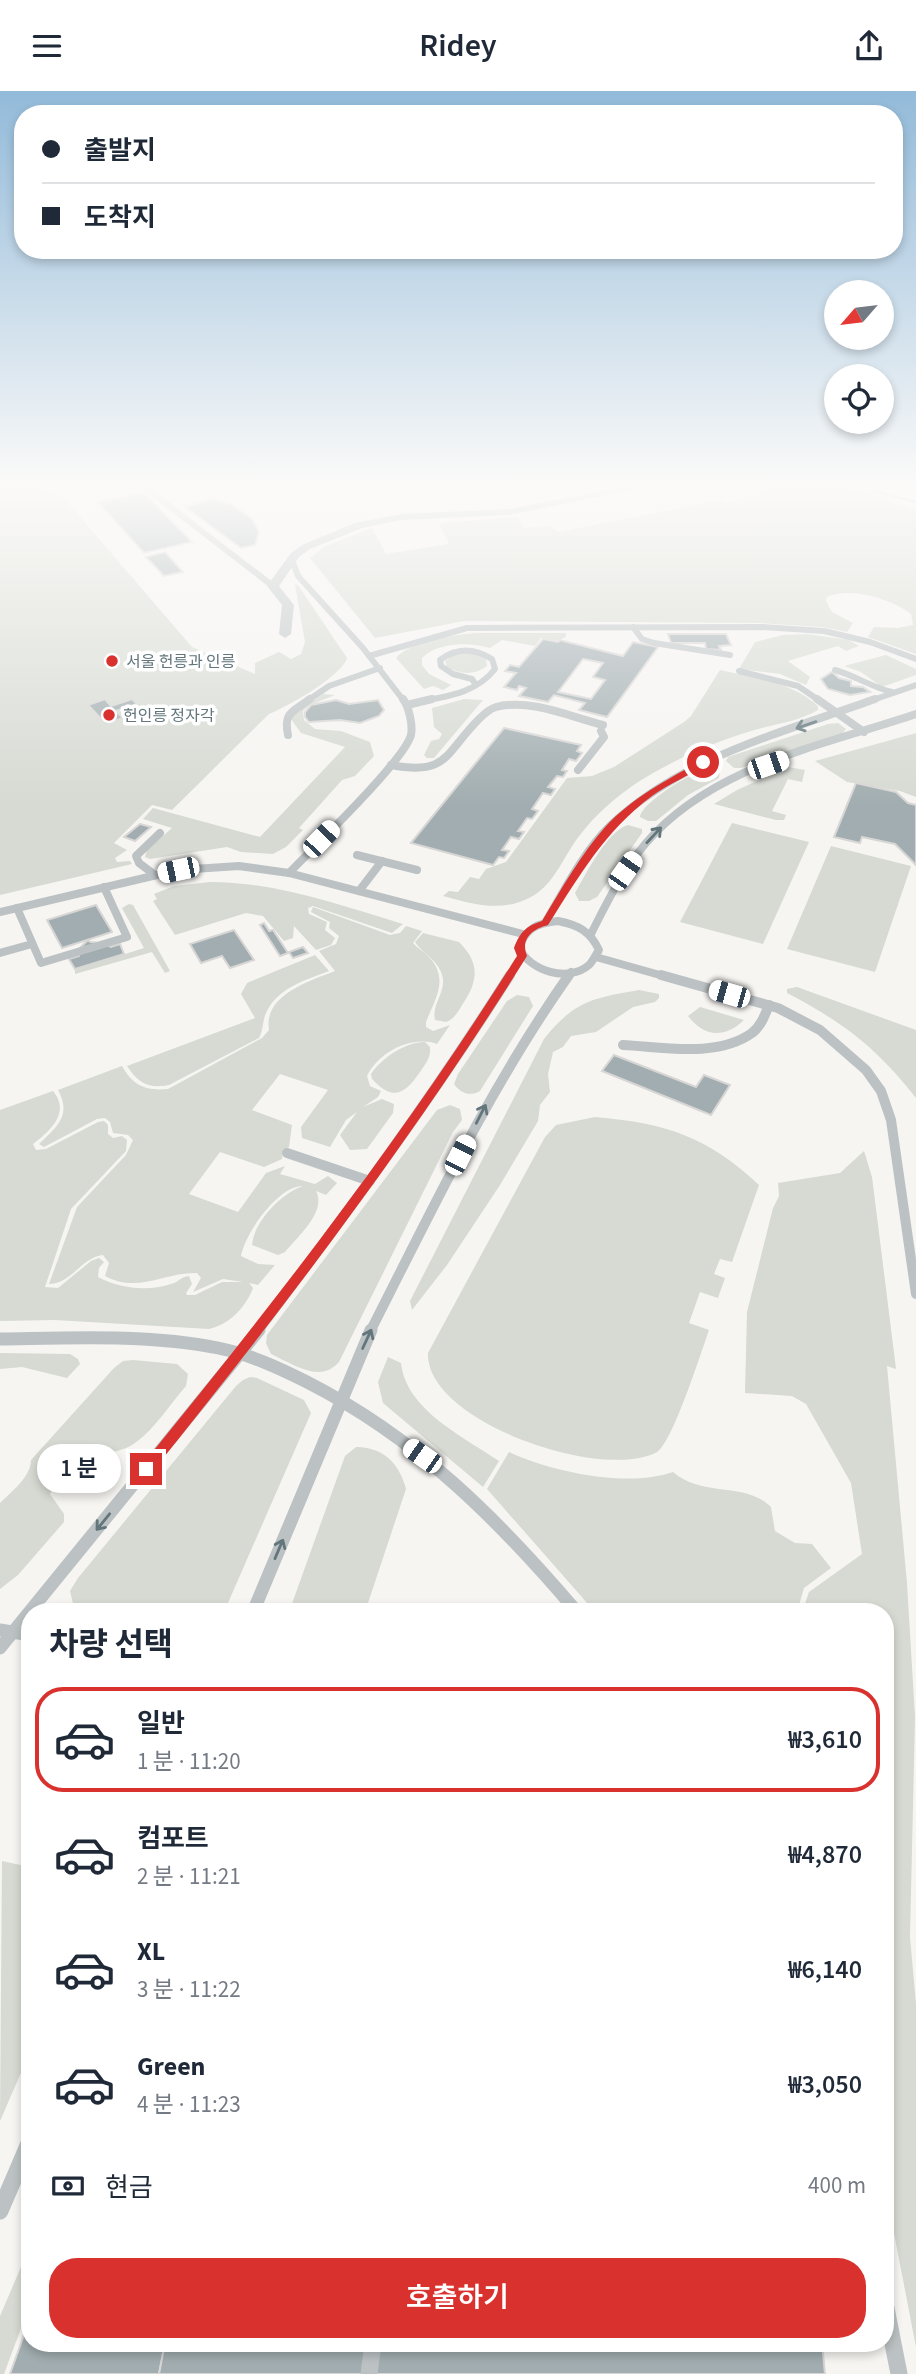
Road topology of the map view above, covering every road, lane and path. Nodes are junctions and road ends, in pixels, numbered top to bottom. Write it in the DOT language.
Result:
graph roads {
  1 [pos="279,593"];
  2 [pos="313,593"];
  3 [pos="633,627"];
  4 [pos="285,634"];
  5 [pos="730,655"];
  6 [pos="369,656"];
  7 [pos="916,659"];
  8 [pos="380,668"];
  9 [pos="835,670"];
  10 [pos="739,671"];
  11 [pos="476,685"];
  12 [pos="916,685"];
  13 [pos="895,692"];
  14 [pos="407,705"];
  15 [pos="505,707"];
  16 [pos="838,714"];
  17 [pos="916,714"];
  18 [pos="541,717"];
  19 [pos="553,720"];
  20 [pos="601,729"];
  21 [pos="864,732"];
  22 [pos="288,735"];
  23 [pos="391,765"];
  24 [pos="578,770"];
  25 [pos="160,833"];
  26 [pos="357,855"];
  27 [pos="382,861"];
  28 [pos="417,870"];
  29 [pos="289,873"];
  30 [pos="155,875"];
  31 [pos="104,887"];
  32 [pos="359,891"];
  33 [pos="16,908"];
  34 [pos="0,912"];
  35 [pos="545,923"];
  36 [pos="523,934"];
  37 [pos="591,934"];
  38 [pos="32,944"];
  39 [pos="0,953"];
  40 [pos="522,956"];
  41 [pos="596,957"];
  42 [pos="571,972"];
  43 [pos="769,1005"];
  44 [pos="623,1045"];
  45 [pos="287,1153"];
  46 [pos="370,1181"];
  47 [pos="916,1294"];
  48 [pos="0,1339"];
  49 [pos="241,1353"];
  50 [pos="341,1399"];
  51 [pos="31,1603"];
  52 [pos="257,1603"];
  53 [pos="569,1603"];
  54 [pos="21,1614"];
  55 [pos="7,1631"];
  56 [pos="0,1648"];
  57 [pos="21,2162"];
  58 [pos="0,2211"];
  59 [pos="894,2349"];
  60 [pos="372,2352"];
  61 [pos="369,2374"];
  62 [pos="899,2374"];
  1 -- 4 [label="street"];
  2 -- 6 [label="lane"];
  3 -- 5 [label="lane"];
  3 -- 6 [label="lane"];
  3 -- 7 [label="lane"];
  6 -- 8 [label="lane"];
  8 -- 14 [label="lane"];
  8 -- 22 [label="lane"];
  9 -- 13 [label="lane"];
  10 -- 16 [label="lane"];
  11 -- 11 [label="lane"];
  11 -- 14 [label="lane"];
  12 -- 13 [label="lane"];
  13 -- 16 [label="lane"];
  14 -- 23 [label="lane"];
  15 -- 18 [label="lane"];
  15 -- 20 [label="lane"];
  15 -- 23 [label="lane"];
  16 -- 21 [label="lane"];
  16 -- 35 [label="lane, one-way"];
  17 -- 21 [label="lane"];
  19 -- 20 [label="lane"];
  20 -- 24 [label="lane"];
  37 -- 21 [label="lane, one-way"];
  23 -- 29 [label="lane"];
  25 -- 30 [label="lane"];
  26 -- 27 [label="lane"];
  27 -- 28 [label="lane"];
  27 -- 32 [label="lane"];
  29 -- 30 [label="lane"];
  29 -- 32 [label="lane"];
  30 -- 31 [label="lane"];
  31 -- 33 [label="lane"];
  31 -- 38 [label="lane"];
  32 -- 36 [label="lane"];
  33 -- 34 [label="lane"];
  33 -- 38 [label="lane"];
  35 -- 36 [label="lane"];
  35 -- 37 [label="lane"];
  36 -- 40 [label="lane"];
  37 -- 41 [label="lane"];
  38 -- 39 [label="lane"];
  40 -- 42 [label="lane"];
  40 -- 46 [label="lane"];
  41 -- 42 [label="lane"];
  41 -- 43 [label="lane"];
  50 -- 42 [label="lane, one-way"];
  43 -- 44 [label="lane"];
  43 -- 47 [label="lane"];
  45 -- 46 [label="lane"];
  46 -- 49 [label="lane"];
  48 -- 49 [label="lane"];
  49 -- 50 [label="lane"];
  49 -- 51 [label="lane, one-way"];
  52 -- 50 [label="lane, one-way"];
  50 -- 53 [label="lane"];
  54 -- 55 [label="lane, one-way"];
  55 -- 56 [label="lane"];
  57 -- 58 [label="lane"];
  59 -- 62 [label="lane"];
  60 -- 61 [label="lane"];
}
